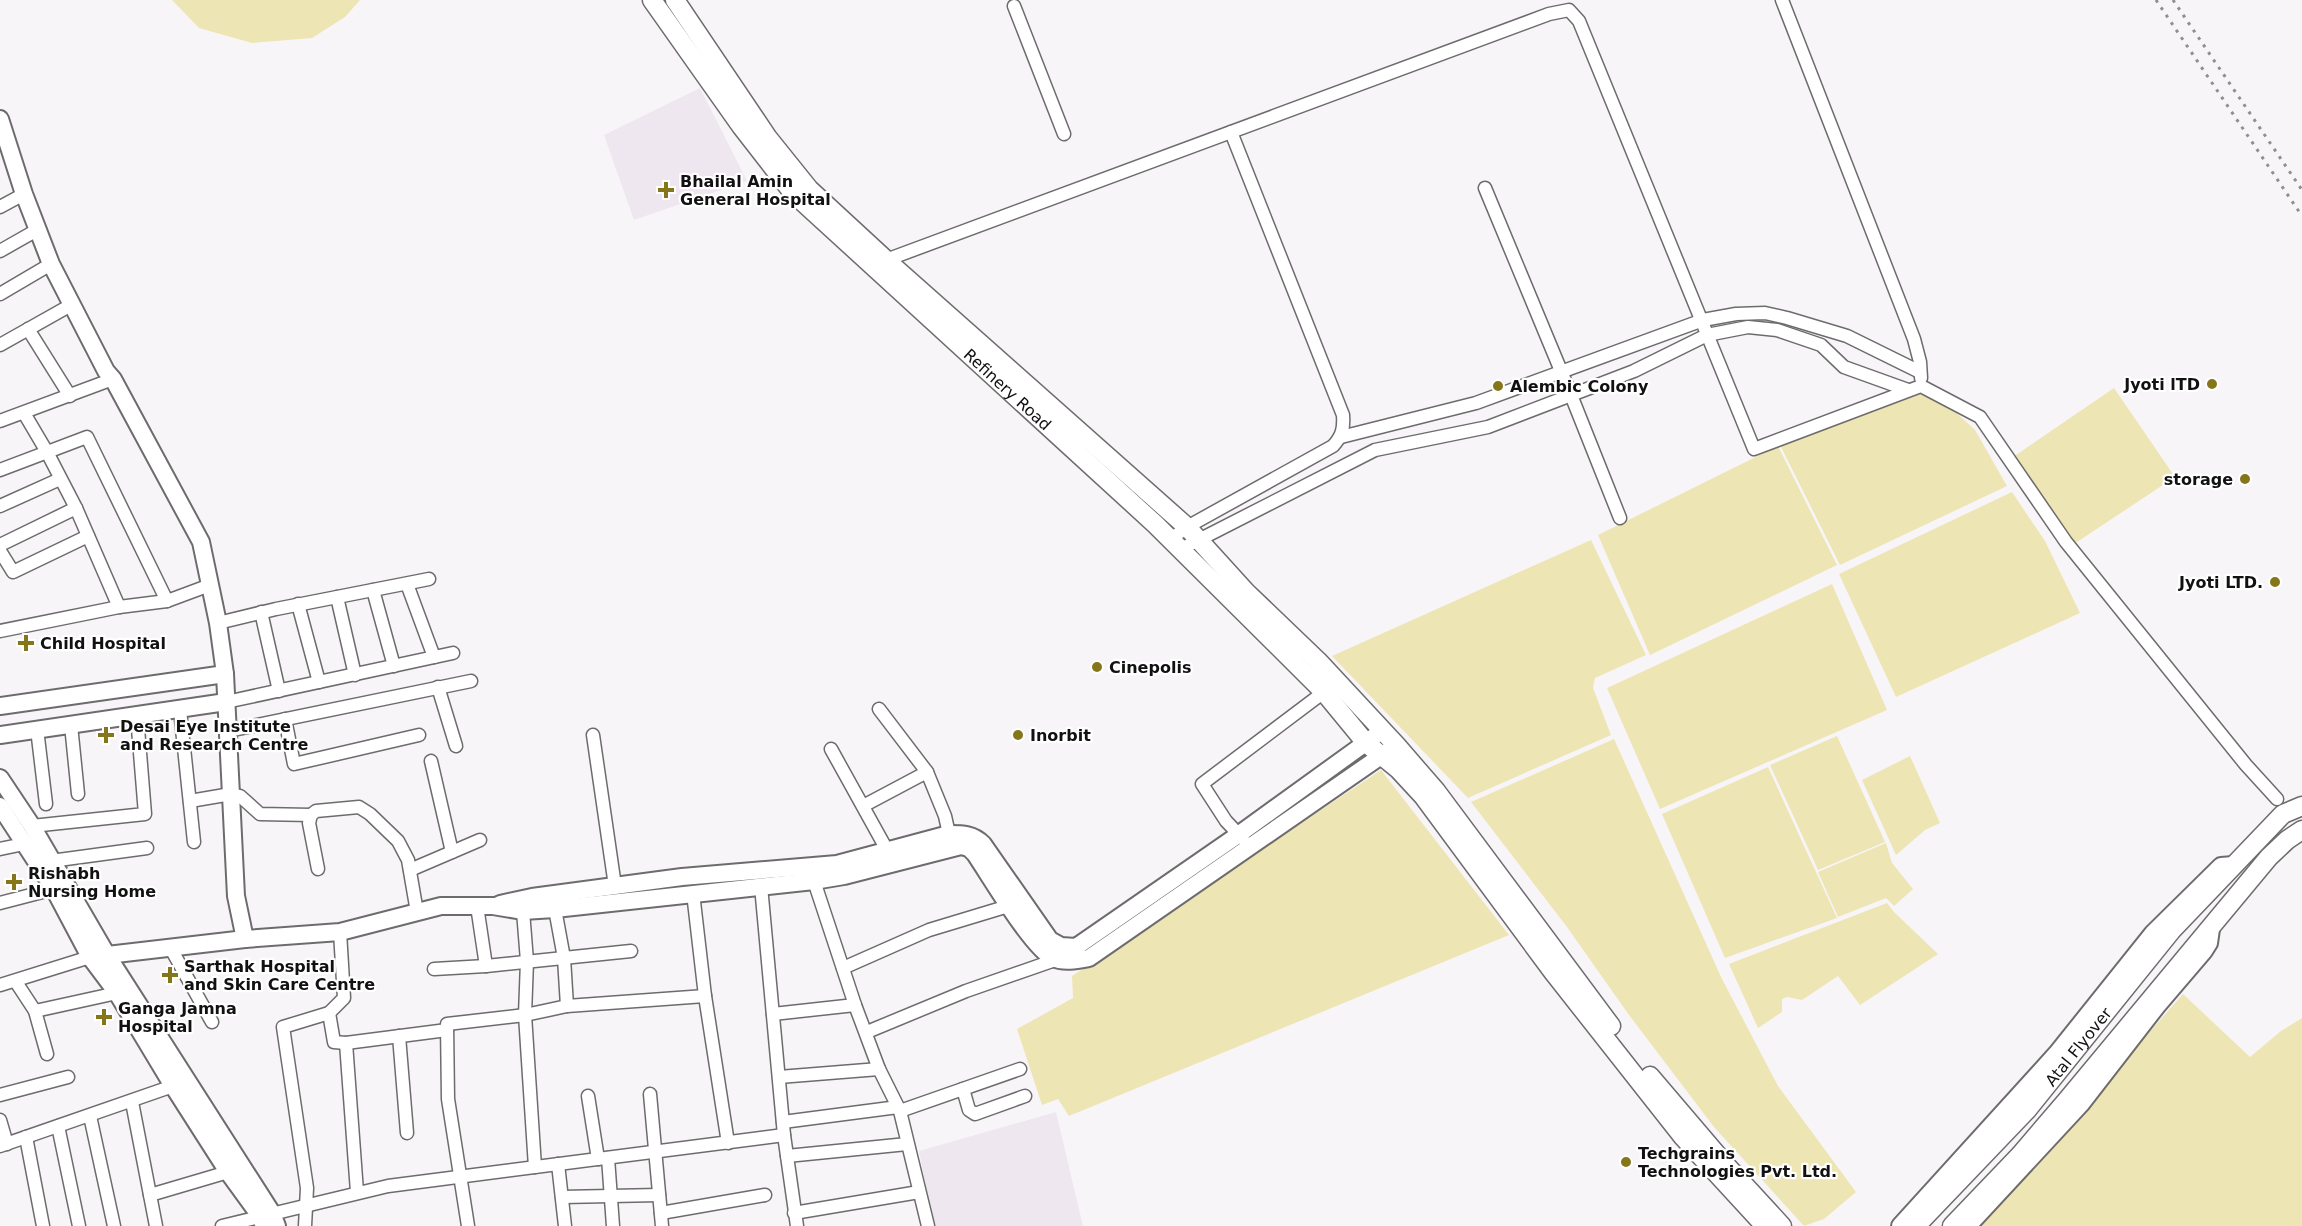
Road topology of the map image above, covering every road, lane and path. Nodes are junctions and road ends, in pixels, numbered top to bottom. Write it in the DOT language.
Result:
graph roads {
  1 [pos="652,0"];
  2 [pos="675,0"];
  3 [pos="1782,0"];
  4 [pos="1014,6"];
  5 [pos="0,119"];
  6 [pos="1231,132"];
  7 [pos="1064,134"];
  8 [pos="5,153"];
  9 [pos="1485,188"];
  10 [pos="24,194"];
  11 [pos="0,207"];
  12 [pos="37,230"];
  13 [pos="0,251"];
  14 [pos="51,264"];
  15 [pos="890,270"];
  16 [pos="0,294"];
  17 [pos="71,306"];
  18 [pos="1703,320"];
  19 [pos="28,329"];
  20 [pos="1707,335"];
  21 [pos="0,345"];
  22 [pos="1561,372"];
  23 [pos="1920,372"];
  24 [pos="114,379"];
  25 [pos="1921,386"];
  26 [pos="1908,390"];
  27 [pos="1572,395"];
  28 [pos="70,396"];
  29 [pos="24,413"];
  30 [pos="0,421"];
  31 [pos="1341,437"];
  32 [pos="47,452"];
  33 [pos="0,470"];
  34 [pos="60,478"];
  35 [pos="0,506"];
  36 [pos="76,508"];
  37 [pos="1620,518"];
  38 [pos="1192,533"];
  39 [pos="88,536"];
  40 [pos="1176,544"];
  41 [pos="0,545"];
  42 [pos="0,551"];
  43 [pos="429,579"];
  44 [pos="407,584"];
  45 [pos="210,585"];
  46 [pos="373,590"];
  47 [pos="337,597"];
  48 [pos="166,601"];
  49 [pos="298,604"];
  50 [pos="119,608"];
  51 [pos="261,612"];
  52 [pos="218,623"];
  53 [pos="2,627"];
  54 [pos="453,653"];
  55 [pos="434,657"];
  56 [pos="394,666"];
  57 [pos="225,674"];
  58 [pos="355,675"];
  59 [pos="471,681"];
  60 [pos="319,682"];
  61 [pos="438,687"];
  62 [pos="279,691"];
  63 [pos="1324,692"];
  64 [pos="226,702"];
  65 [pos="0,706"];
  66 [pos="180,710"];
  67 [pos="879,710"];
  68 [pos="137,716"];
  69 [pos="285,718"];
  70 [pos="71,725"];
  71 [pos="37,729"];
  72 [pos="228,731"];
  73 [pos="1383,731"];
  74 [pos="0,735"];
  75 [pos="419,735"];
  76 [pos="593,735"];
  77 [pos="1366,742"];
  78 [pos="456,746"];
  79 [pos="831,749"];
  80 [pos="1388,753"];
  81 [pos="431,761"];
  82 [pos="927,772"];
  83 [pos="0,778"];
  84 [pos="78,794"];
  85 [pos="231,794"];
  86 [pos="190,801"];
  87 [pos="46,804"];
  88 [pos="863,806"];
  89 [pos="2290,807"];
  90 [pos="1,809"];
  91 [pos="311,814"];
  92 [pos="32,826"];
  93 [pos="2301,831"];
  94 [pos="949,834"];
  95 [pos="480,840"];
  96 [pos="1245,840"];
  97 [pos="194,842"];
  98 [pos="24,844"];
  99 [pos="147,848"];
  100 [pos="0,849"];
  101 [pos="887,850"];
  102 [pos="452,852"];
  103 [pos="51,861"];
  104 [pos="2234,865"];
  105 [pos="318,869"];
  106 [pos="410,870"];
  107 [pos="814,881"];
  108 [pos="615,886"];
  109 [pos="761,886"];
  110 [pos="54,889"];
  111 [pos="693,893"];
  112 [pos="0,903"];
  113 [pos="1016,903"];
  114 [pos="485,906"];
  115 [pos="555,909"];
  116 [pos="523,911"];
  117 [pos="417,912"];
  118 [pos="2211,929"];
  119 [pos="340,932"];
  120 [pos="245,939"];
  121 [pos="170,947"];
  122 [pos="631,951"];
  123 [pos="108,955"];
  124 [pos="90,957"];
  125 [pos="564,958"];
  126 [pos="1058,959"];
  127 [pos="527,961"];
  128 [pos="486,966"];
  129 [pos="843,968"];
  130 [pos="434,969"];
  131 [pos="16,982"];
  132 [pos="0,985"];
  133 [pos="117,993"];
  134 [pos="705,996"];
  135 [pos="855,1005"];
  136 [pos="567,1006"];
  137 [pos="35,1011"];
  138 [pos="329,1013"];
  139 [pos="773,1014"];
  140 [pos="525,1015"];
  141 [pos="212,1022"];
  142 [pos="447,1030"];
  143 [pos="867,1032"];
  144 [pos="399,1036"];
  145 [pos="346,1043"];
  146 [pos="47,1054"];
  147 [pos="879,1069"];
  148 [pos="1020,1069"];
  149 [pos="68,1077"];
  150 [pos="779,1077"];
  151 [pos="173,1086"];
  152 [pos="963,1089"];
  153 [pos="650,1094"];
  154 [pos="0,1095"];
  155 [pos="588,1096"];
  156 [pos="1025,1096"];
  157 [pos="132,1102"];
  158 [pos="899,1109"];
  159 [pos="90,1116"];
  160 [pos="0,1120"];
  161 [pos="783,1122"];
  162 [pos="58,1126"];
  163 [pos="407,1133"];
  164 [pos="784,1135"];
  165 [pos="26,1137"];
  166 [pos="728,1143"];
  167 [pos="908,1144"];
  168 [pos="3,1145"];
  169 [pos="657,1152"];
  170 [pos="787,1156"];
  171 [pos="603,1158"];
  172 [pos="558,1164"];
  173 [pos="536,1167"];
  174 [pos="1719,1168"];
  175 [pos="228,1172"];
  176 [pos="460,1177"];
  177 [pos="357,1192"];
  178 [pos="920,1192"];
  179 [pos="150,1195"];
  180 [pos="611,1195"];
  181 [pos="659,1195"];
  182 [pos="765,1195"];
  183 [pos="562,1197"];
  184 [pos="307,1205"];
  185 [pos="268,1220"];
  186 [pos="661,1220"];
  187 [pos="795,1220"];
  188 [pos="43,1226"];
  189 [pos="79,1226"];
  190 [pos="114,1226"];
  191 [pos="156,1226"];
  192 [pos="222,1226"];
  193 [pos="305,1226"];
  194 [pos="468,1226"];
  195 [pos="565,1226"];
  196 [pos="613,1226"];
  197 [pos="928,1226"];
  198 [pos="1765,1226"];
  199 [pos="1782,1226"];
  200 [pos="1900,1226"];
  201 [pos="1916,1226"];
  202 [pos="1952,1226"];
  203 [pos="1968,1226"];
  1 -- 15 [label="main road, Refinery Road"];
  2 -- 15 [label="main road, Refinery Road"];
  3 -- 23 [label="street"];
  4 -- 7 [label="street"];
  5 -- 8 [label="street"];
  6 -- 15 [label="street"];
  6 -- 18 [label="street"];
  6 -- 31 [label="street"];
  8 -- 10 [label="street"];
  9 -- 22 [label="street"];
  10 -- 11 [label="street"];
  10 -- 12 [label="street"];
  12 -- 13 [label="street"];
  12 -- 14 [label="street"];
  14 -- 16 [label="street"];
  14 -- 17 [label="street"];
  15 -- 38 [label="main road, Refinery Road"];
  15 -- 40 [label="main road, Refinery Road"];
  17 -- 19 [label="street"];
  17 -- 24 [label="street"];
  18 -- 20 [label="street"];
  18 -- 22 [label="street"];
  18 -- 23 [label="street"];
  19 -- 21 [label="street"];
  19 -- 28 [label="street"];
  20 -- 26 [label="street"];
  20 -- 26 [label="street"];
  20 -- 27 [label="street"];
  22 -- 27 [label="street"];
  22 -- 31 [label="street"];
  23 -- 25 [label="street"];
  24 -- 28 [label="street"];
  24 -- 45 [label="street"];
  25 -- 26 [label="street"];
  25 -- 89 [label="street"];
  27 -- 37 [label="street"];
  27 -- 38 [label="street"];
  28 -- 29 [label="street"];
  29 -- 30 [label="street"];
  29 -- 32 [label="street"];
  31 -- 38 [label="street"];
  32 -- 33 [label="street"];
  32 -- 34 [label="street"];
  32 -- 48 [label="street"];
  34 -- 35 [label="street"];
  34 -- 36 [label="street"];
  36 -- 39 [label="street"];
  36 -- 41 [label="street"];
  38 -- 40 [label="street"];
  38 -- 73 [label="main road, Refinery Road"];
  39 -- 42 [label="street"];
  39 -- 50 [label="street"];
  40 -- 63 [label="main road, Refinery Road"];
  43 -- 44 [label="street"];
  44 -- 46 [label="street"];
  44 -- 55 [label="street"];
  45 -- 48 [label="street"];
  45 -- 52 [label="street"];
  46 -- 47 [label="street"];
  46 -- 56 [label="street"];
  47 -- 49 [label="street"];
  47 -- 58 [label="street"];
  48 -- 50 [label="street"];
  49 -- 51 [label="street"];
  49 -- 60 [label="street"];
  50 -- 53 [label="street"];
  51 -- 52 [label="street"];
  51 -- 62 [label="street"];
  52 -- 57 [label="street"];
  54 -- 55 [label="street"];
  55 -- 56 [label="street"];
  56 -- 58 [label="street"];
  57 -- 64 [label="street"];
  57 -- 65 [label="street"];
  58 -- 60 [label="street"];
  59 -- 61 [label="street"];
  60 -- 62 [label="street"];
  61 -- 69 [label="street"];
  61 -- 78 [label="street"];
  62 -- 64 [label="street"];
  63 -- 77 [label="main road, Refinery Road"];
  63 -- 96 [label="street"];
  64 -- 66 [label="street"];
  64 -- 72 [label="street"];
  66 -- 68 [label="street"];
  66 -- 86 [label="street"];
  67 -- 82 [label="street"];
  68 -- 70 [label="street"];
  68 -- 92 [label="street"];
  69 -- 72 [label="street"];
  69 -- 75 [label="street"];
  70 -- 71 [label="street"];
  70 -- 84 [label="street"];
  71 -- 74 [label="street"];
  71 -- 87 [label="street"];
  72 -- 85 [label="street"];
  73 -- 77 [label="street"];
  73 -- 80 [label="main road, Refinery Road"];
  76 -- 108 [label="street"];
  77 -- 80 [label="main road, Refinery Road"];
  77 -- 96 [label="street"];
  79 -- 88 [label="street"];
  80 -- 96 [label="street"];
  80 -- 174 [label="main road"];
  81 -- 102 [label="street"];
  82 -- 88 [label="street"];
  82 -- 94 [label="street"];
  83 -- 92 [label="street"];
  85 -- 86 [label="street"];
  85 -- 91 [label="street"];
  85 -- 120 [label="street"];
  86 -- 97 [label="street"];
  88 -- 101 [label="street"];
  89 -- 104 [label="main road, Atal Flyover"];
  90 -- 98 [label="street"];
  91 -- 105 [label="street"];
  91 -- 106 [label="street"];
  92 -- 103 [label="street"];
  93 -- 118 [label="main road, Atal Flyover"];
  94 -- 101 [label="street"];
  94 -- 113 [label="street"];
  95 -- 102 [label="street"];
  96 -- 113 [label="street"];
  96 -- 126 [label="street"];
  98 -- 100 [label="street"];
  98 -- 110 [label="street"];
  99 -- 103 [label="street"];
  101 -- 108 [label="street"];
  102 -- 106 [label="street"];
  103 -- 123 [label="street"];
  104 -- 200 [label="street"];
  104 -- 201 [label="main road, Atal Flyover"];
  106 -- 117 [label="street"];
  107 -- 109 [label="street"];
  107 -- 113 [label="street"];
  107 -- 129 [label="street"];
  108 -- 114 [label="street"];
  109 -- 111 [label="street"];
  109 -- 139 [label="street"];
  110 -- 112 [label="street"];
  110 -- 124 [label="street"];
  111 -- 115 [label="street"];
  111 -- 134 [label="street"];
  113 -- 126 [label="street"];
  113 -- 129 [label="street"];
  114 -- 116 [label="street"];
  114 -- 117 [label="street"];
  114 -- 128 [label="street"];
  115 -- 116 [label="street"];
  115 -- 125 [label="street"];
  116 -- 127 [label="street"];
  117 -- 119 [label="street"];
  118 -- 202 [label="main road, Atal Flyover"];
  118 -- 203 [label="street"];
  119 -- 120 [label="street"];
  119 -- 138 [label="street"];
  120 -- 121 [label="street"];
  121 -- 123 [label="street"];
  121 -- 141 [label="street"];
  122 -- 125 [label="street"];
  123 -- 124 [label="street"];
  123 -- 185 [label="street"];
  124 -- 131 [label="street"];
  124 -- 133 [label="street"];
  125 -- 127 [label="street"];
  125 -- 136 [label="street"];
  126 -- 143 [label="street"];
  127 -- 128 [label="street"];
  127 -- 140 [label="street"];
  128 -- 130 [label="street"];
  129 -- 135 [label="street"];
  131 -- 132 [label="street"];
  131 -- 137 [label="street"];
  133 -- 137 [label="street"];
  133 -- 151 [label="street"];
  134 -- 136 [label="street"];
  134 -- 166 [label="street"];
  135 -- 139 [label="street"];
  135 -- 143 [label="street"];
  136 -- 140 [label="street"];
  137 -- 146 [label="street"];
  138 -- 145 [label="street"];
  138 -- 184 [label="street"];
  139 -- 150 [label="street"];
  140 -- 142 [label="street"];
  140 -- 173 [label="street"];
  142 -- 144 [label="street"];
  142 -- 176 [label="street"];
  143 -- 147 [label="street"];
  144 -- 145 [label="street"];
  144 -- 163 [label="street"];
  145 -- 177 [label="street"];
  147 -- 150 [label="street"];
  147 -- 158 [label="street"];
  148 -- 152 [label="street"];
  149 -- 154 [label="street"];
  150 -- 161 [label="street"];
  151 -- 157 [label="street"];
  151 -- 175 [label="street"];
  152 -- 156 [label="street"];
  152 -- 158 [label="street"];
  153 -- 169 [label="street"];
  155 -- 171 [label="street"];
  157 -- 159 [label="street"];
  157 -- 179 [label="street"];
  158 -- 161 [label="street"];
  158 -- 167 [label="street"];
  159 -- 162 [label="street"];
  159 -- 190 [label="street"];
  160 -- 168 [label="street"];
  161 -- 164 [label="street"];
  162 -- 165 [label="street"];
  162 -- 189 [label="street"];
  164 -- 166 [label="street"];
  164 -- 170 [label="street"];
  165 -- 168 [label="street"];
  165 -- 188 [label="street"];
  166 -- 169 [label="street"];
  167 -- 170 [label="street"];
  167 -- 178 [label="street"];
  169 -- 171 [label="street"];
  169 -- 181 [label="street"];
  170 -- 187 [label="street"];
  171 -- 172 [label="street"];
  171 -- 180 [label="street"];
  172 -- 173 [label="street"];
  172 -- 183 [label="street"];
  173 -- 176 [label="street"];
  174 -- 198 [label="main road"];
  174 -- 199 [label="main road"];
  175 -- 179 [label="street"];
  175 -- 185 [label="street"];
  176 -- 177 [label="street"];
  176 -- 194 [label="street"];
  177 -- 184 [label="street"];
  178 -- 187 [label="street"];
  178 -- 197 [label="street"];
  179 -- 191 [label="street"];
  180 -- 181 [label="street"];
  180 -- 183 [label="street"];
  180 -- 196 [label="street"];
  181 -- 186 [label="street"];
  182 -- 186 [label="street"];
  183 -- 195 [label="street"];
  184 -- 185 [label="street"];
  184 -- 193 [label="street"];
  185 -- 192 [label="street"];
}
